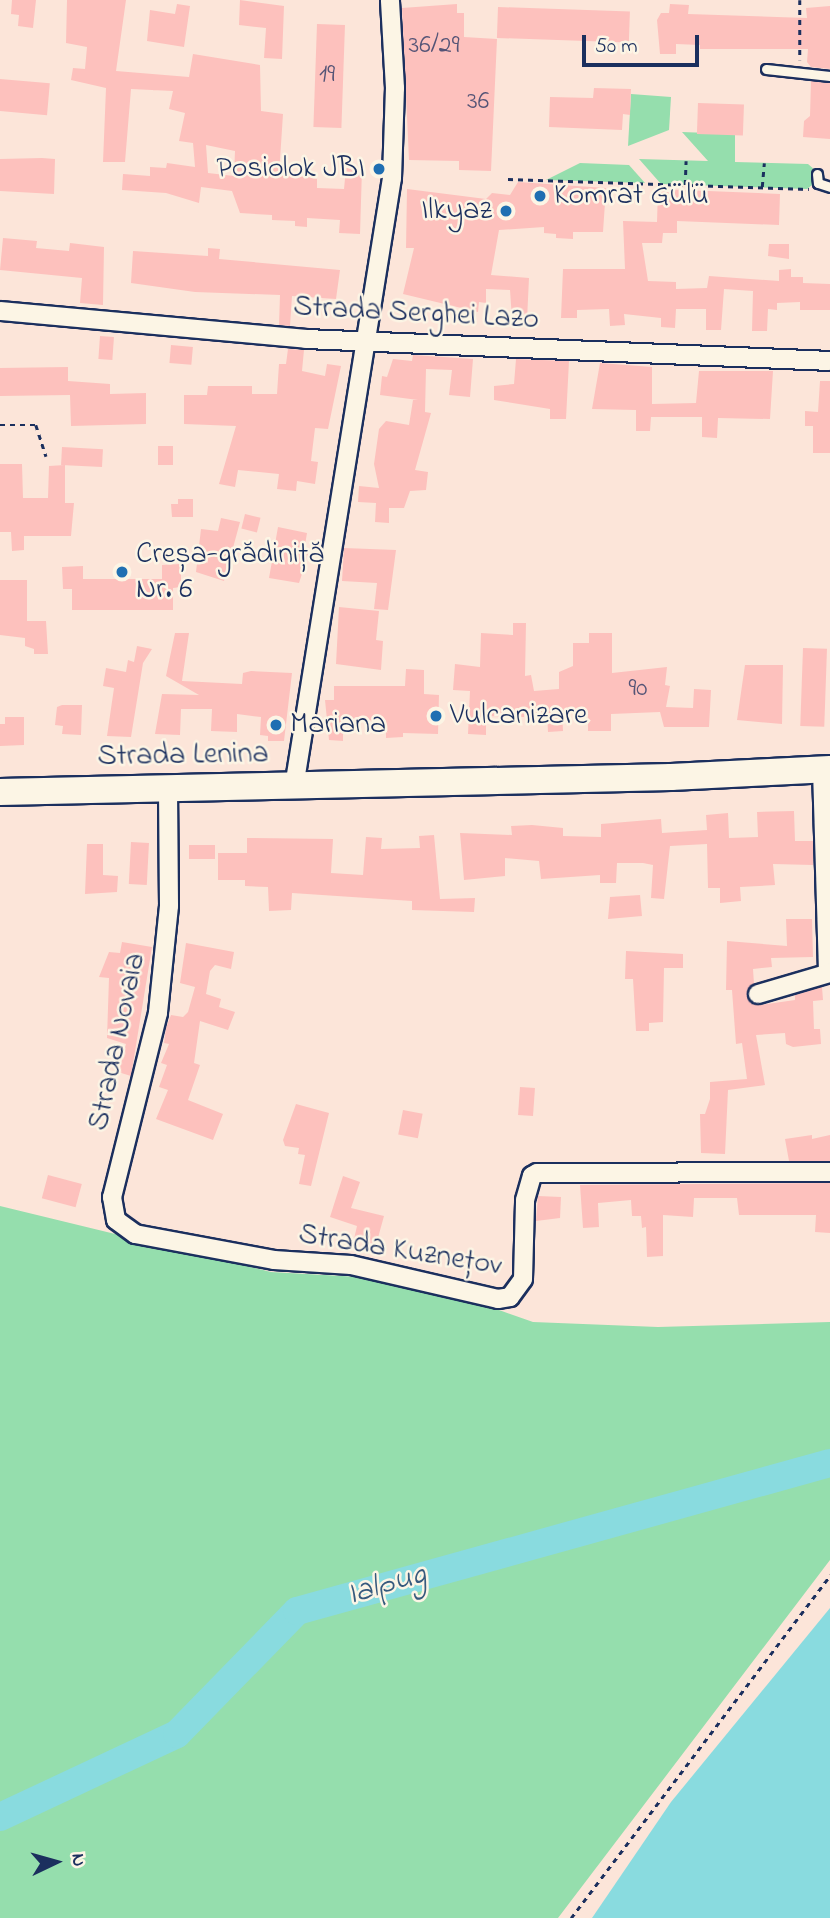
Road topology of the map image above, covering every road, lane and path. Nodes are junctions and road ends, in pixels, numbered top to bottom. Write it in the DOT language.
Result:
graph roads {
  1 [pos="390,0"];
  2 [pos="800,0"];
  3 [pos="766,69"];
  4 [pos="800,74"];
  5 [pos="830,76"];
  6 [pos="686,161"];
  7 [pos="764,163"];
  8 [pos="817,174"];
  9 [pos="508,179"];
  10 [pos="685,185"];
  11 [pos="762,187"];
  12 [pos="825,188"];
  13 [pos="0,311"];
  14 [pos="366,341"];
  15 [pos="830,361"];
  16 [pos="0,425"];
  17 [pos="46,456"];
  18 [pos="826,769"];
  19 [pos="294,787"];
  20 [pos="168,790"];
  21 [pos="0,792"];
  22 [pos="829,973"];
  23 [pos="758,994"];
  24 [pos="830,1172"];
  25 [pos="116,1220"];
  26 [pos="830,1575"];
  27 [pos="571,1918"];
  1 -- 14 [label="street"];
  2 -- 4 [label="path"];
  3 -- 4 [label="lane"];
  4 -- 5 [label="lane"];
  6 -- 10 [label="path"];
  7 -- 11 [label="path"];
  8 -- 12 [label="lane"];
  9 -- 10 [label="path"];
  10 -- 11 [label="path"];
  11 -- 12 [label="path"];
  13 -- 14 [label="street, Strada Serghei Lazo"];
  14 -- 15 [label="street, Strada Serghei Lazo"];
  14 -- 19 [label="street"];
  16 -- 17 [label="path"];
  18 -- 19 [label="main road, Strada Lenina"];
  18 -- 22 [label="street"];
  19 -- 20 [label="main road, Strada Lenina"];
  20 -- 21 [label="main road, Strada Lenina"];
  20 -- 25 [label="street, Strada Novaia"];
  22 -- 23 [label="street"];
  24 -- 25 [label="street, Strada Kuznețov"];
  26 -- 27 [label="path"];
}
